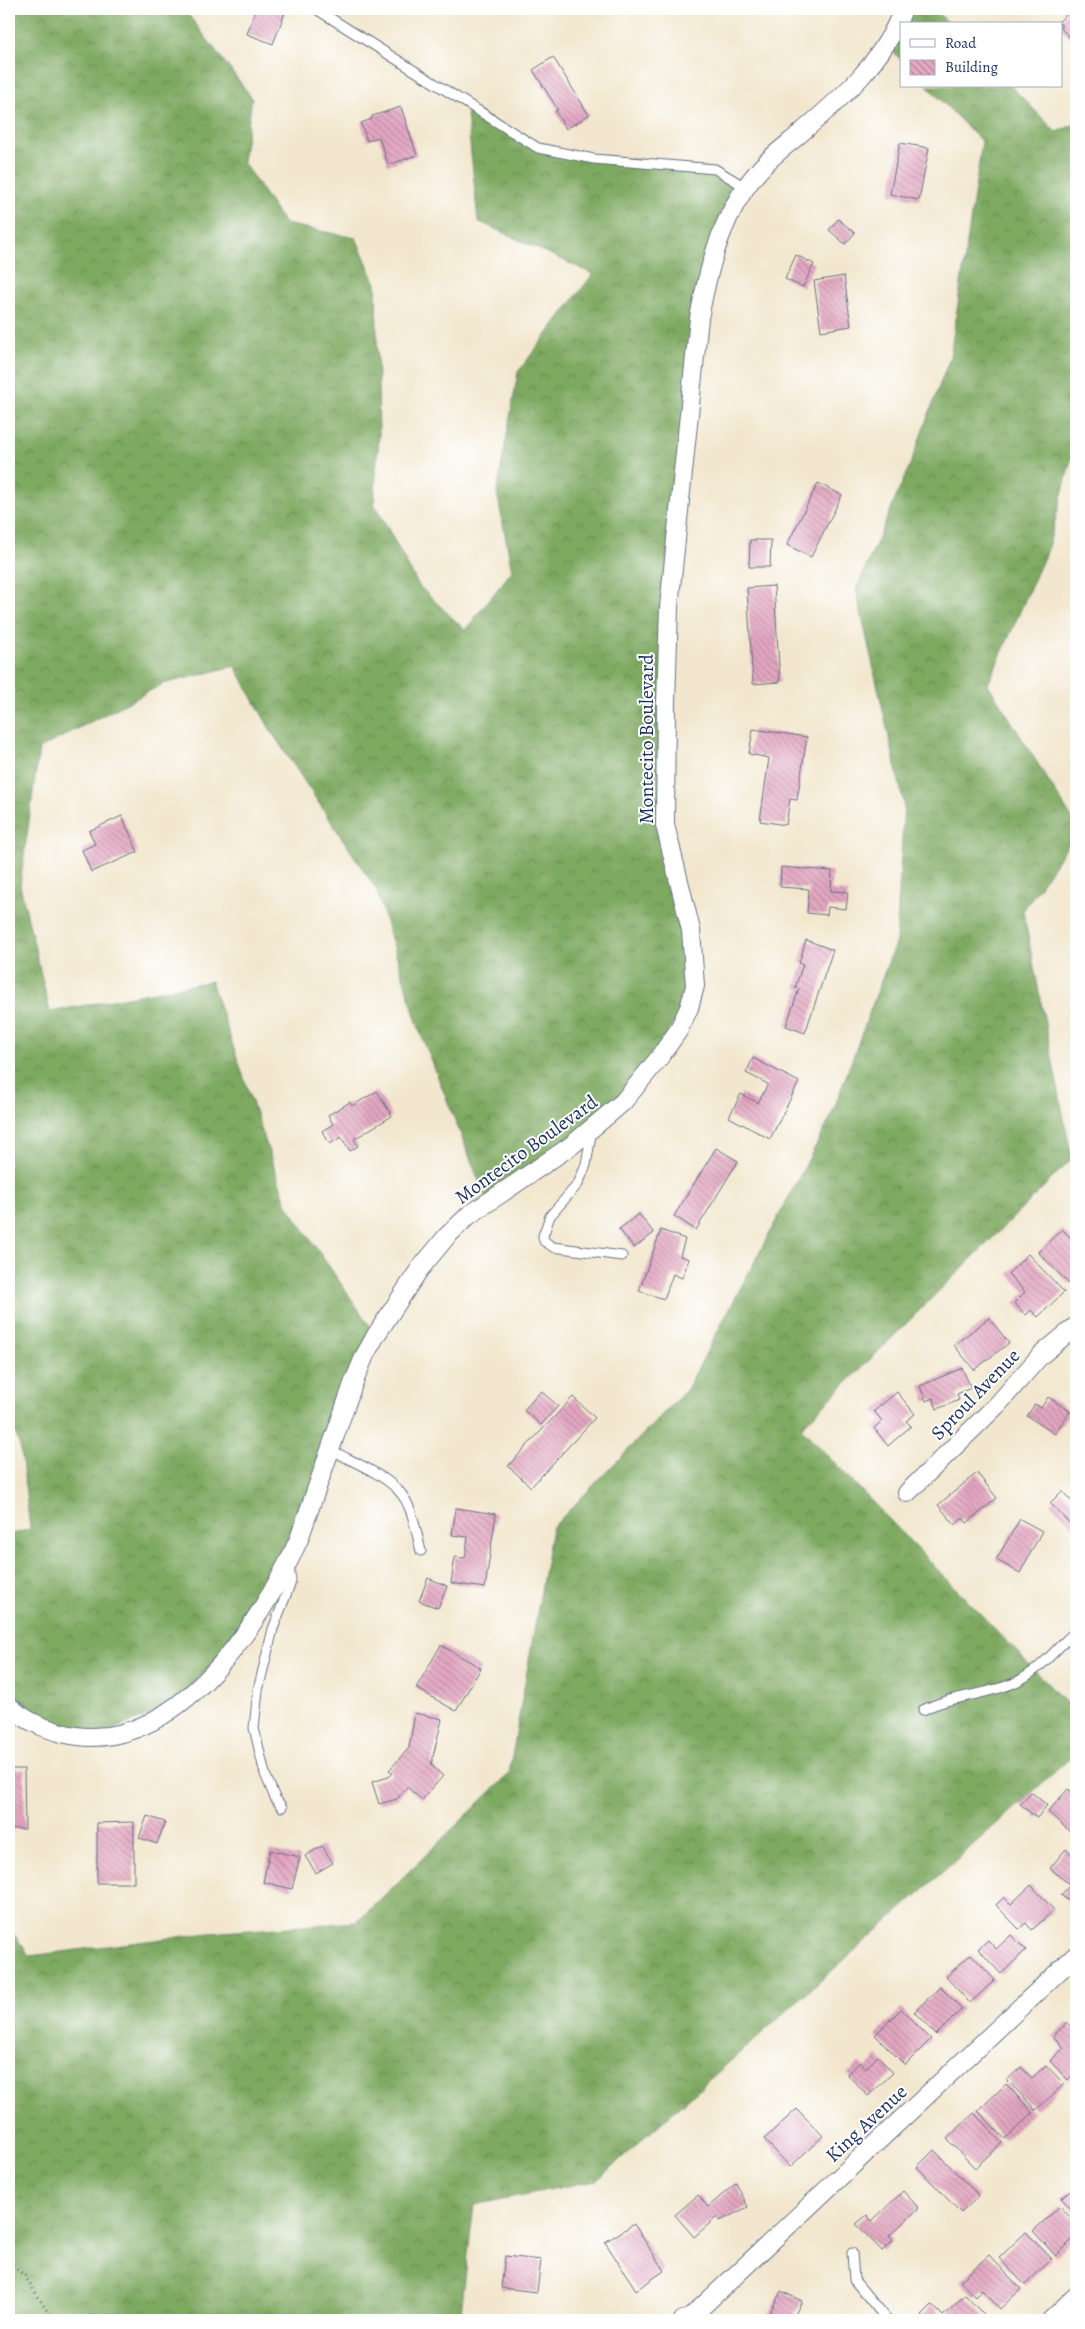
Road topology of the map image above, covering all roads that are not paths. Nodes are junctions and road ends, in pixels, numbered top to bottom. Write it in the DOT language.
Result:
graph roads {
  1 [pos="316,9"];
  2 [pos="903,9"];
  3 [pos="747,188"];
  4 [pos="592,1129"];
  5 [pos="622,1256"];
  6 [pos="1076,1326"];
  7 [pos="331,1450"];
  8 [pos="907,1493"];
  9 [pos="421,1551"];
  10 [pos="288,1563"];
  11 [pos="1076,1631"];
  12 [pos="9,1706"];
  13 [pos="923,1710"];
  14 [pos="282,1807"];
  15 [pos="1076,1955"];
  16 [pos="852,2252"];
  17 [pos="1076,2296"];
  18 [pos="683,2320"];
  19 [pos="887,2320"];
  20 [pos="1051,2320"];
  1 -- 3 [label="lane"];
  2 -- 3 [label="street, Montecito Boulevard"];
  3 -- 4 [label="street, Montecito Boulevard"];
  4 -- 5 [label="lane"];
  4 -- 7 [label="street, Montecito Boulevard"];
  6 -- 8 [label="street, Sproul Avenue"];
  7 -- 9 [label="lane"];
  7 -- 10 [label="street, Montecito Boulevard"];
  10 -- 12 [label="street, Montecito Boulevard"];
  10 -- 14 [label="lane"];
  11 -- 13 [label="lane"];
  15 -- 18 [label="street, King Avenue"];
  16 -- 19 [label="lane"];
  17 -- 20 [label="street"];
}
